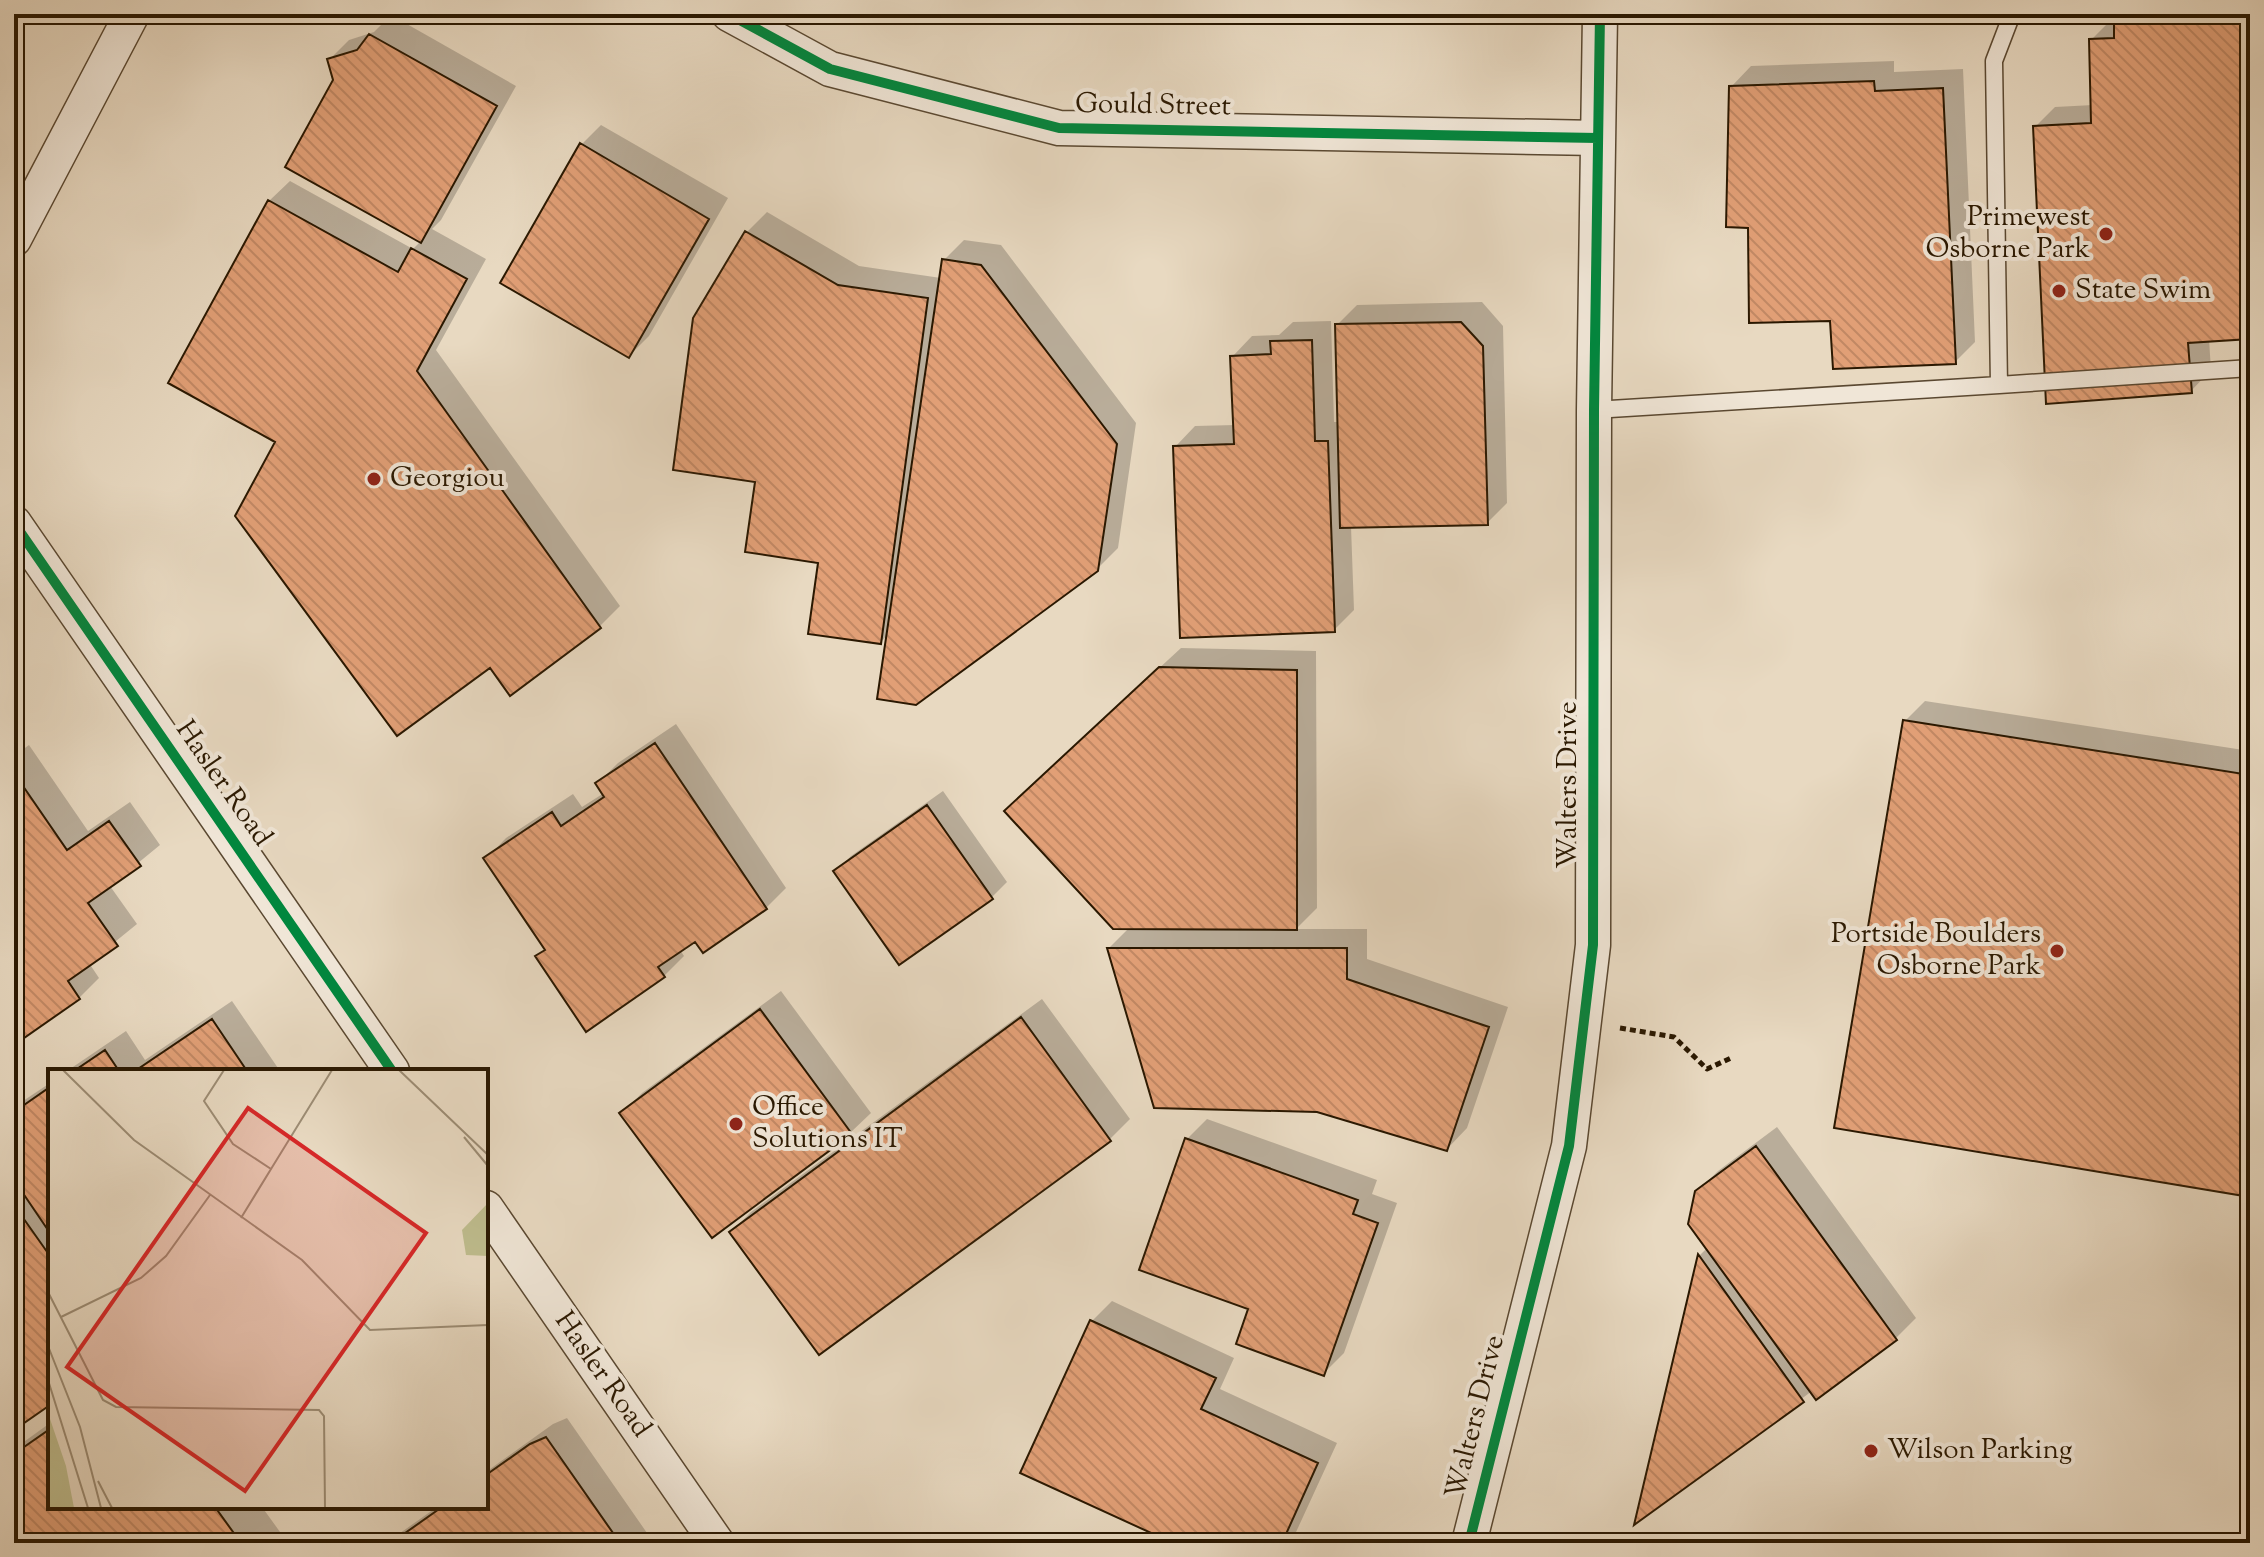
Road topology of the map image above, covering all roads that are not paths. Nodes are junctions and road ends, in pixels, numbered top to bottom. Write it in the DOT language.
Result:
graph roads {
  1 [pos="132,14"];
  2 [pos="729,14"];
  3 [pos="1600,14"];
  4 [pos="2012,14"];
  5 [pos="1598,138"];
  6 [pos="14,239"];
  7 [pos="2250,368"];
  8 [pos="1999,385"];
  9 [pos="1594,410"];
  10 [pos="14,523"];
  11 [pos="391,1069"];
  12 [pos="488,1211"];
  13 [pos="717,1543"];
  14 [pos="1469,1543"];
  1 -- 6 [label="street"];
  2 -- 5 [label="street, Gould Street"];
  3 -- 5 [label="street, Walters Drive"];
  4 -- 8 [label="lane"];
  5 -- 9 [label="street, Walters Drive"];
  7 -- 8 [label="lane"];
  8 -- 9 [label="lane"];
  9 -- 14 [label="street, Walters Drive"];
  10 -- 11 [label="street, Hasler Road"];
  12 -- 13 [label="street, Hasler Road"];
}
